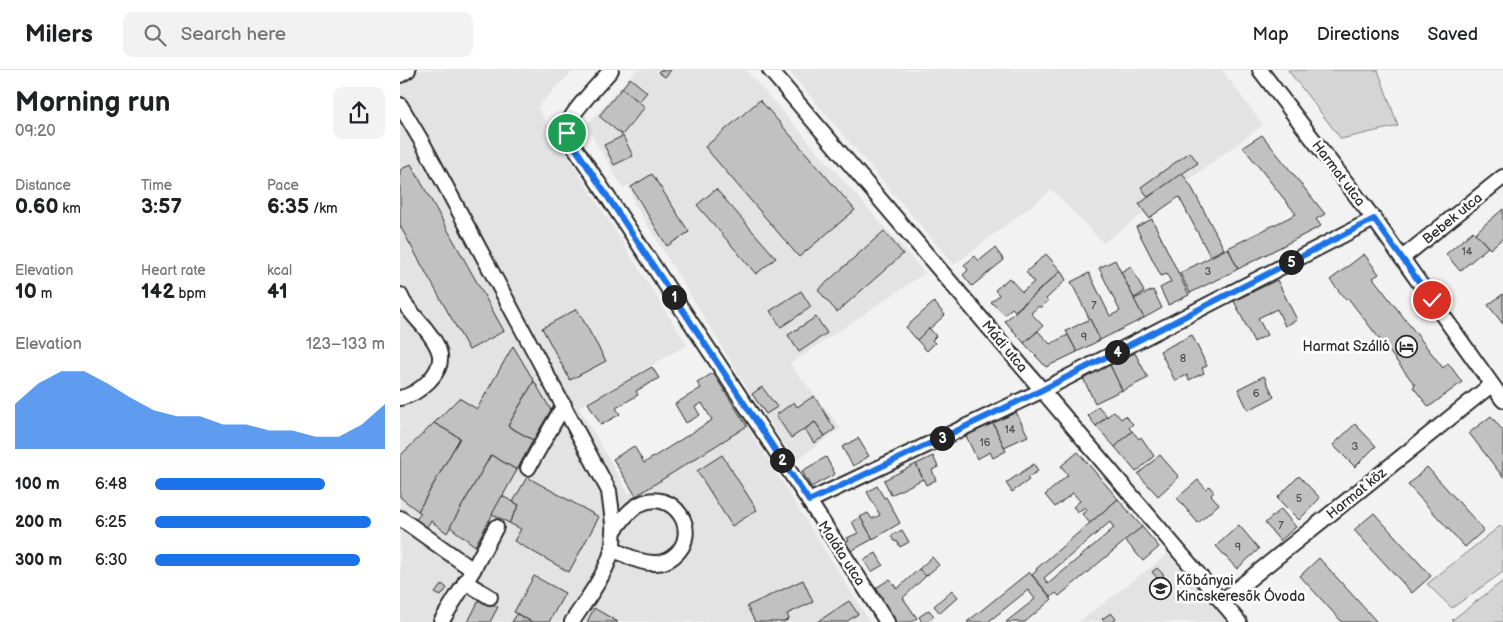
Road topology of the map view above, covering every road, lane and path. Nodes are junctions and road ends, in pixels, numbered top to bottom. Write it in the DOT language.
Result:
graph roads {
  1 [pos="408,70"];
  2 [pos="611,70"];
  3 [pos="770,70"];
  4 [pos="1260,70"];
  5 [pos="400,75"];
  6 [pos="400,105"];
  7 [pos="1503,177"];
  8 [pos="1374,219"];
  9 [pos="1402,258"];
  10 [pos="401,301"];
  11 [pos="1491,385"];
  12 [pos="1042,390"];
  13 [pos="400,398"];
  14 [pos="1503,400"];
  15 [pos="564,405"];
  16 [pos="528,468"];
  17 [pos="809,501"];
  18 [pos="400,518"];
  19 [pos="496,527"];
  20 [pos="613,532"];
  21 [pos="612,549"];
  22 [pos="469,576"];
  23 [pos="490,597"];
  24 [pos="1222,601"];
  25 [pos="441,622"];
  26 [pos="572,622"];
  27 [pos="887,622"];
  28 [pos="1239,622"];
  1 -- 5 [label="street"];
  2 -- 17 [label="street, Maláta utca"];
  3 -- 12 [label="street, Mádi utca"];
  4 -- 8 [label="street, Harmat utca"];
  6 -- 15 [label="street"];
  7 -- 9 [label="street, Bebek utca"];
  8 -- 9 [label="street, Harmat utca"];
  8 -- 12 [label="street"];
  9 -- 11 [label="street, Harmat utca"];
  10 -- 13 [label="street"];
  11 -- 14 [label="street, Harmat utca"];
  11 -- 24 [label="street, Harmat köz"];
  12 -- 17 [label="street"];
  12 -- 24 [label="street, Mádi utca"];
  15 -- 16 [label="street"];
  15 -- 20 [label="street"];
  17 -- 27 [label="street, Maláta utca"];
  18 -- 22 [label="street"];
  19 -- 22 [label="street"];
  20 -- 21 [label="street"];
  20 -- 21 [label="street"];
  21 -- 26 [label="street"];
  22 -- 23 [label="street"];
  22 -- 25 [label="street"];
  24 -- 28 [label="street, Mádi utca"];
}
